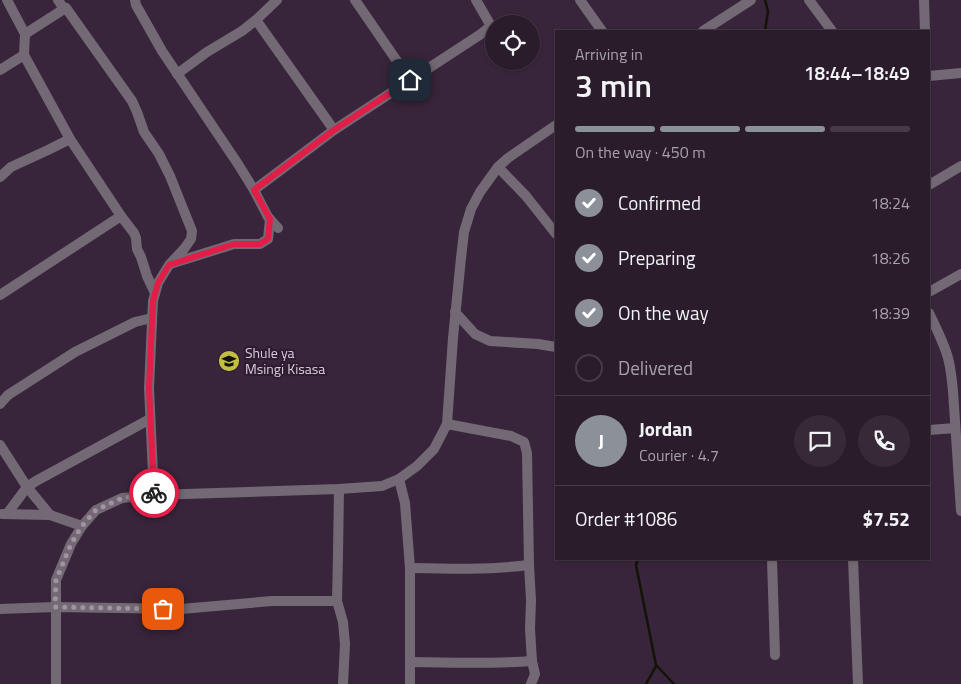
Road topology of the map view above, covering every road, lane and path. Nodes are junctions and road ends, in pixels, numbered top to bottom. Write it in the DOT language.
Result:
graph roads {
  1 [pos="7,0"];
  2 [pos="135,0"];
  3 [pos="277,0"];
  4 [pos="355,0"];
  5 [pos="476,0"];
  6 [pos="580,0"];
  7 [pos="809,0"];
  8 [pos="924,0"];
  9 [pos="749,2"];
  10 [pos="61,4"];
  11 [pos="256,20"];
  12 [pos="601,30"];
  13 [pos="705,30"];
  14 [pos="831,30"];
  15 [pos="925,30"];
  16 [pos="25,34"];
  17 [pos="24,55"];
  18 [pos="0,70"];
  19 [pos="961,73"];
  20 [pos="177,74"];
  21 [pos="930,76"];
  22 [pos="410,80"];
  23 [pos="555,126"];
  24 [pos="334,130"];
  25 [pos="70,139"];
  26 [pos="961,166"];
  27 [pos="498,167"];
  28 [pos="0,177"];
  29 [pos="930,184"];
  30 [pos="254,190"];
  31 [pos="121,216"];
  32 [pos="270,219"];
  33 [pos="278,228"];
  34 [pos="555,233"];
  35 [pos="169,265"];
  36 [pos="961,274"];
  37 [pos="930,291"];
  38 [pos="155,293"];
  39 [pos="0,295"];
  40 [pos="455,312"];
  41 [pos="930,315"];
  42 [pos="152,318"];
  43 [pos="555,347"];
  44 [pos="0,404"];
  45 [pos="150,419"];
  46 [pos="447,424"];
  47 [pos="955,428"];
  48 [pos="930,430"];
  49 [pos="0,445"];
  50 [pos="399,479"];
  51 [pos="27,487"];
  52 [pos="339,489"];
  53 [pos="154,494"];
  54 [pos="961,511"];
  55 [pos="3,514"];
  56 [pos="50,515"];
  57 [pos="82,526"];
  58 [pos="772,560"];
  59 [pos="853,560"];
  60 [pos="529,565"];
  61 [pos="410,568"];
  62 [pos="336,601"];
  63 [pos="55,607"];
  64 [pos="0,609"];
  65 [pos="775,655"];
  66 [pos="532,661"];
  67 [pos="410,662"];
  68 [pos="56,684"];
  69 [pos="343,684"];
  70 [pos="410,684"];
  71 [pos="531,684"];
  72 [pos="858,684"];
  1 -- 16 [label="street"];
  2 -- 20 [label="street"];
  3 -- 11 [label="street"];
  4 -- 22 [label="street"];
  5 -- 22 [label="street"];
  6 -- 12 [label="street"];
  7 -- 14 [label="street"];
  8 -- 15 [label="street"];
  9 -- 13 [label="street"];
  10 -- 16 [label="street"];
  10 -- 35 [label="street"];
  11 -- 20 [label="street"];
  11 -- 24 [label="street"];
  16 -- 17 [label="street"];
  17 -- 18 [label="street"];
  17 -- 25 [label="street"];
  19 -- 21 [label="street"];
  20 -- 30 [label="street"];
  22 -- 24 [label="street"];
  23 -- 27 [label="street"];
  24 -- 30 [label="street"];
  25 -- 28 [label="street"];
  25 -- 31 [label="street"];
  26 -- 29 [label="street"];
  27 -- 34 [label="street"];
  27 -- 40 [label="street"];
  30 -- 32 [label="street"];
  31 -- 38 [label="street"];
  31 -- 39 [label="street"];
  32 -- 33 [label="street"];
  32 -- 35 [label="street"];
  35 -- 38 [label="street"];
  36 -- 37 [label="street"];
  38 -- 42 [label="street"];
  40 -- 43 [label="street"];
  40 -- 46 [label="street"];
  41 -- 47 [label="street"];
  42 -- 44 [label="street"];
  42 -- 45 [label="street"];
  45 -- 51 [label="street"];
  45 -- 53 [label="street"];
  46 -- 50 [label="street"];
  46 -- 60 [label="street"];
  47 -- 48 [label="street"];
  47 -- 54 [label="street"];
  49 -- 51 [label="street"];
  50 -- 52 [label="street"];
  50 -- 61 [label="street"];
  51 -- 55 [label="street"];
  51 -- 56 [label="street"];
  52 -- 53 [label="street"];
  52 -- 62 [label="street"];
  53 -- 57 [label="street"];
  55 -- 56 [label="street"];
  56 -- 57 [label="street"];
  57 -- 63 [label="street"];
  58 -- 65 [label="street"];
  59 -- 72 [label="street"];
  60 -- 61 [label="street"];
  60 -- 66 [label="street"];
  61 -- 67 [label="street"];
  62 -- 63 [label="street"];
  62 -- 69 [label="street"];
  63 -- 64 [label="street"];
  63 -- 68 [label="street"];
  66 -- 67 [label="street"];
  66 -- 71 [label="street"];
  67 -- 70 [label="street"];
}
